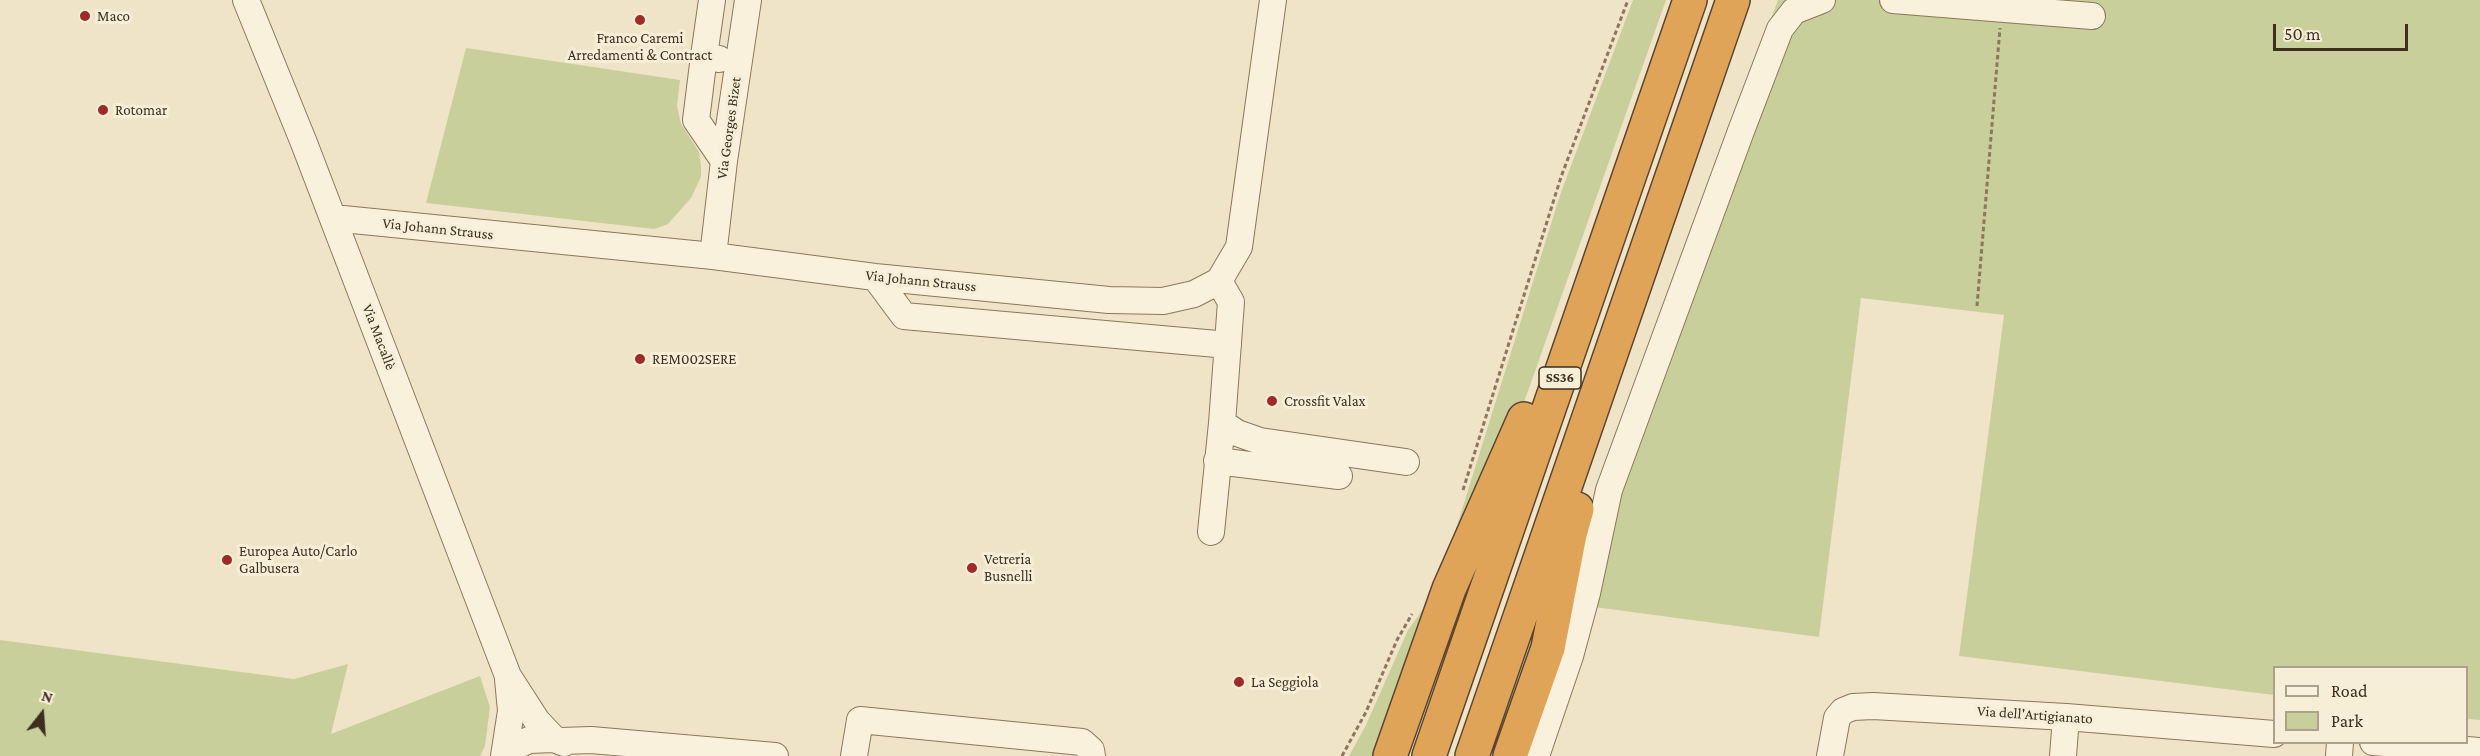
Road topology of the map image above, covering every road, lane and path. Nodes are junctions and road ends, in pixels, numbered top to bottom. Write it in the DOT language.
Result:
graph roads {
  1 [pos="246,0"];
  2 [pos="712,0"];
  3 [pos="748,0"];
  4 [pos="1273,0"];
  5 [pos="1628,0"];
  6 [pos="1690,0"];
  7 [pos="1733,0"];
  8 [pos="1822,0"];
  9 [pos="1893,0"];
  10 [pos="1793,6"];
  11 [pos="2002,9"];
  12 [pos="2092,16"];
  13 [pos="704,56"];
  14 [pos="739,63"];
  15 [pos="724,161"];
  16 [pos="333,218"];
  17 [pos="713,256"];
  18 [pos="875,277"];
  19 [pos="1219,281"];
  20 [pos="1977,306"];
  21 [pos="1583,310"];
  22 [pos="1622,322"];
  23 [pos="1228,345"];
  24 [pos="1222,423"];
  25 [pos="1217,461"];
  26 [pos="1406,462"];
  27 [pos="1339,476"];
  28 [pos="1461,496"];
  29 [pos="1211,532"];
  30 [pos="1417,607"];
  31 [pos="508,676"];
  32 [pos="2066,717"];
  33 [pos="2273,734"];
  34 [pos="2397,744"];
  35 [pos="565,745"];
  36 [pos="667,746"];
  37 [pos="2480,751"];
  38 [pos="504,756"];
  39 [pos="641,756"];
  40 [pos="775,756"];
  41 [pos="854,756"];
  42 [pos="1092,756"];
  43 [pos="1342,756"];
  44 [pos="1390,756"];
  45 [pos="1429,756"];
  46 [pos="1472,756"];
  47 [pos="1510,756"];
  48 [pos="1536,756"];
  49 [pos="1830,756"];
  50 [pos="2063,756"];
  1 -- 16 [label="street, Via Macallè"];
  2 -- 13 [label="street"];
  3 -- 14 [label="street, Via Georges Bizet"];
  4 -- 19 [label="street"];
  5 -- 28 [label="path"];
  6 -- 21 [label="highway, SS36"];
  7 -- 22 [label="highway, SS36"];
  8 -- 10 [label="street"];
  9 -- 11 [label="street"];
  10 -- 48 [label="street"];
  11 -- 12 [label="street"];
  11 -- 20 [label="path"];
  13 -- 14 [label="street"];
  13 -- 15 [label="street"];
  14 -- 15 [label="street, Via Georges Bizet"];
  15 -- 17 [label="street, Via Georges Bizet"];
  16 -- 17 [label="street, Via Johann Strauss"];
  16 -- 31 [label="street, Via Macallè"];
  17 -- 18 [label="street, Via Johann Strauss"];
  18 -- 19 [label="street, Via Johann Strauss"];
  18 -- 23 [label="street"];
  19 -- 23 [label="street"];
  21 -- 44 [label="highway"];
  21 -- 45 [label="highway, SS36"];
  22 -- 46 [label="highway, SS36"];
  22 -- 47 [label="highway"];
  23 -- 24 [label="street"];
  24 -- 25 [label="street"];
  24 -- 26 [label="street"];
  25 -- 27 [label="street"];
  25 -- 29 [label="street"];
  30 -- 43 [label="path"];
  31 -- 35 [label="street, Via Macallè"];
  31 -- 38 [label="street, Via Macallè"];
  32 -- 33 [label="street, Via dell'Artigianato"];
  32 -- 49 [label="street, Via dell'Artigianato"];
  32 -- 50 [label="street"];
  34 -- 37 [label="street"];
  35 -- 36 [label="street"];
  35 -- 38 [label="street"];
  36 -- 39 [label="street"];
  36 -- 40 [label="street"];
  41 -- 42 [label="street"];
}
